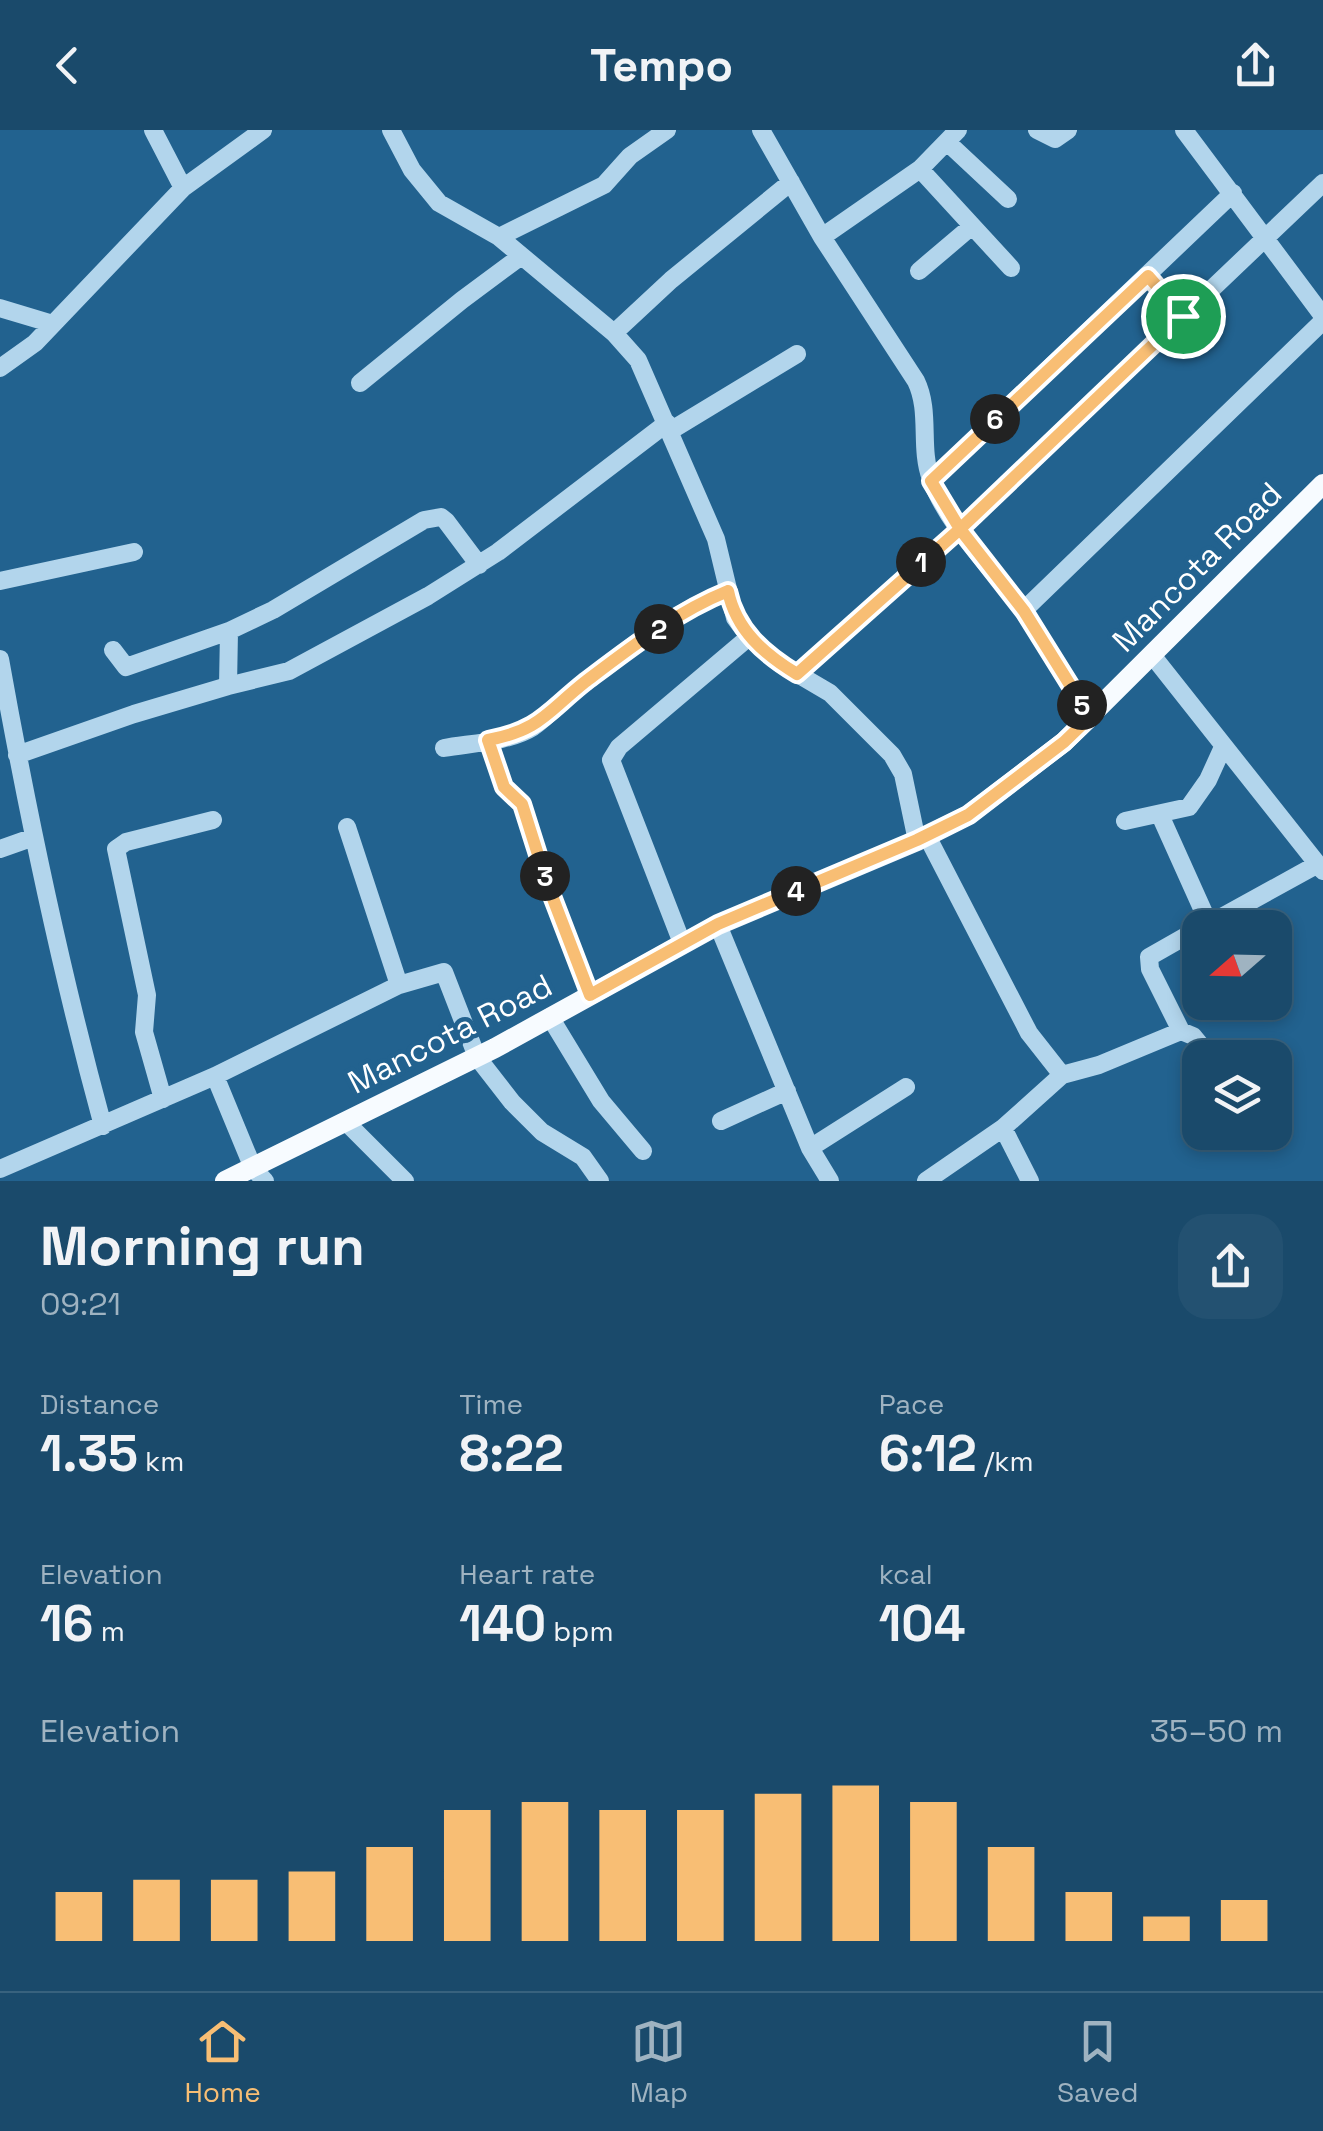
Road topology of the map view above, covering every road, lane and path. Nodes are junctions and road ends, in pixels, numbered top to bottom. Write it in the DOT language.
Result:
graph roads {
  1 [pos="154,130"];
  2 [pos="263,130"];
  3 [pos="391,130"];
  4 [pos="667,130"];
  5 [pos="762,130"];
  6 [pos="1037,130"];
  7 [pos="1068,130"];
  8 [pos="1184,130"];
  9 [pos="953,136"];
  10 [pos="920,168"];
  11 [pos="791,182"];
  12 [pos="1323,183"];
  13 [pos="183,188"];
  14 [pos="1233,193"];
  15 [pos="1008,199"];
  16 [pos="972,226"];
  17 [pos="499,237"];
  18 [pos="822,237"];
  19 [pos="1266,237"];
  20 [pos="520,257"];
  21 [pos="1011,268"];
  22 [pos="919,271"];
  23 [pos="1148,276"];
  24 [pos="0,308"];
  25 [pos="1183,316"];
  26 [pos="1323,318"];
  27 [pos="53,324"];
  28 [pos="614,333"];
  29 [pos="797,354"];
  30 [pos="0,368"];
  31 [pos="360,382"];
  32 [pos="669,427"];
  33 [pos="931,481"];
  34 [pos="1323,484"];
  35 [pos="960,529"];
  36 [pos="134,552"];
  37 [pos="478,564"];
  38 [pos="0,581"];
  39 [pos="728,591"];
  40 [pos="1024,611"];
  41 [pos="229,631"];
  42 [pos="749,637"];
  43 [pos="113,650"];
  44 [pos="1152,655"];
  45 [pos="0,659"];
  46 [pos="797,674"];
  47 [pos="228,686"];
  48 [pos="1090,717"];
  49 [pos="488,740"];
  50 [pos="1223,747"];
  51 [pos="444,748"];
  52 [pos="18,755"];
  53 [pos="1160,815"];
  54 [pos="213,820"];
  55 [pos="1124,821"];
  56 [pos="347,827"];
  57 [pos="34,837"];
  58 [pos="922,838"];
  59 [pos="0,849"];
  60 [pos="1320,867"];
  61 [pos="1197,910"];
  62 [pos="1235,910"];
  63 [pos="718,924"];
  64 [pos="1182,938"];
  65 [pos="682,943"];
  66 [pos="399,985"];
  67 [pos="590,995"];
  68 [pos="550,1017"];
  69 [pos="1180,1030"];
  70 [pos="1196,1040"];
  71 [pos="477,1058"];
  72 [pos="1062,1075"];
  73 [pos="216,1076"];
  74 [pos="906,1087"];
  75 [pos="787,1091"];
  76 [pos="163,1099"];
  77 [pos="722,1121"];
  78 [pos="346,1122"];
  79 [pos="103,1126"];
  80 [pos="1003,1128"];
  81 [pos="810,1148"];
  82 [pos="644,1150"];
  83 [pos="0,1169"];
  84 [pos="259,1174"];
  85 [pos="225,1181"];
  86 [pos="404,1181"];
  87 [pos="600,1181"];
  88 [pos="830,1181"];
  89 [pos="926,1181"];
  90 [pos="1030,1181"];
  1 -- 13 [label="street"];
  2 -- 13 [label="street"];
  3 -- 17 [label="street"];
  4 -- 17 [label="street"];
  5 -- 11 [label="street"];
  6 -- 7 [label="street"];
  8 -- 14 [label="street"];
  9 -- 10 [label="street"];
  9 -- 15 [label="street"];
  10 -- 16 [label="street"];
  10 -- 18 [label="street"];
  11 -- 18 [label="street"];
  11 -- 28 [label="street"];
  12 -- 19 [label="street"];
  13 -- 27 [label="street"];
  14 -- 19 [label="street"];
  14 -- 23 [label="street"];
  16 -- 21 [label="street"];
  16 -- 22 [label="street"];
  17 -- 20 [label="street"];
  18 -- 33 [label="street"];
  19 -- 25 [label="street"];
  19 -- 26 [label="street"];
  20 -- 28 [label="street"];
  20 -- 31 [label="street"];
  23 -- 25 [label="street"];
  23 -- 33 [label="street"];
  24 -- 27 [label="street"];
  25 -- 35 [label="street"];
  26 -- 40 [label="street"];
  27 -- 30 [label="street"];
  28 -- 32 [label="street"];
  29 -- 32 [label="street"];
  32 -- 37 [label="street"];
  32 -- 39 [label="street"];
  33 -- 35 [label="street"];
  34 -- 44 [label="main road, Mancota Road"];
  35 -- 40 [label="street"];
  35 -- 46 [label="street"];
  36 -- 38 [label="street"];
  37 -- 41 [label="street"];
  37 -- 47 [label="street"];
  39 -- 42 [label="street"];
  39 -- 49 [label="street"];
  40 -- 48 [label="street"];
  41 -- 43 [label="street"];
  41 -- 47 [label="street"];
  42 -- 46 [label="street"];
  42 -- 65 [label="street"];
  44 -- 48 [label="main road, Mancota Road"];
  44 -- 50 [label="street"];
  45 -- 52 [label="street"];
  46 -- 58 [label="street"];
  47 -- 52 [label="street"];
  48 -- 58 [label="main road, Mancota Road"];
  49 -- 51 [label="street"];
  49 -- 67 [label="street"];
  50 -- 53 [label="street"];
  50 -- 60 [label="street"];
  52 -- 57 [label="street"];
  53 -- 55 [label="street"];
  53 -- 61 [label="street"];
  54 -- 76 [label="street"];
  56 -- 66 [label="street"];
  57 -- 59 [label="street"];
  57 -- 79 [label="street"];
  58 -- 63 [label="main road, Mancota Road"];
  58 -- 72 [label="street"];
  60 -- 62 [label="street"];
  63 -- 65 [label="main road, Mancota Road"];
  63 -- 75 [label="street"];
  64 -- 69 [label="street"];
  65 -- 67 [label="main road, Mancota Road"];
  66 -- 71 [label="street"];
  66 -- 73 [label="street"];
  67 -- 68 [label="main road, Mancota Road"];
  68 -- 71 [label="main road, Mancota Road"];
  68 -- 82 [label="street"];
  69 -- 70 [label="street"];
  69 -- 72 [label="street"];
  71 -- 78 [label="main road, Mancota Road"];
  71 -- 87 [label="street"];
  72 -- 80 [label="street"];
  73 -- 76 [label="street"];
  73 -- 84 [label="street"];
  74 -- 81 [label="street"];
  75 -- 77 [label="street"];
  75 -- 81 [label="street"];
  76 -- 79 [label="street"];
  78 -- 84 [label="main road, Mancota Road"];
  78 -- 86 [label="street"];
  79 -- 83 [label="street"];
  80 -- 89 [label="street"];
  80 -- 90 [label="street"];
  81 -- 88 [label="street"];
  84 -- 85 [label="main road, Mancota Road"];
}
